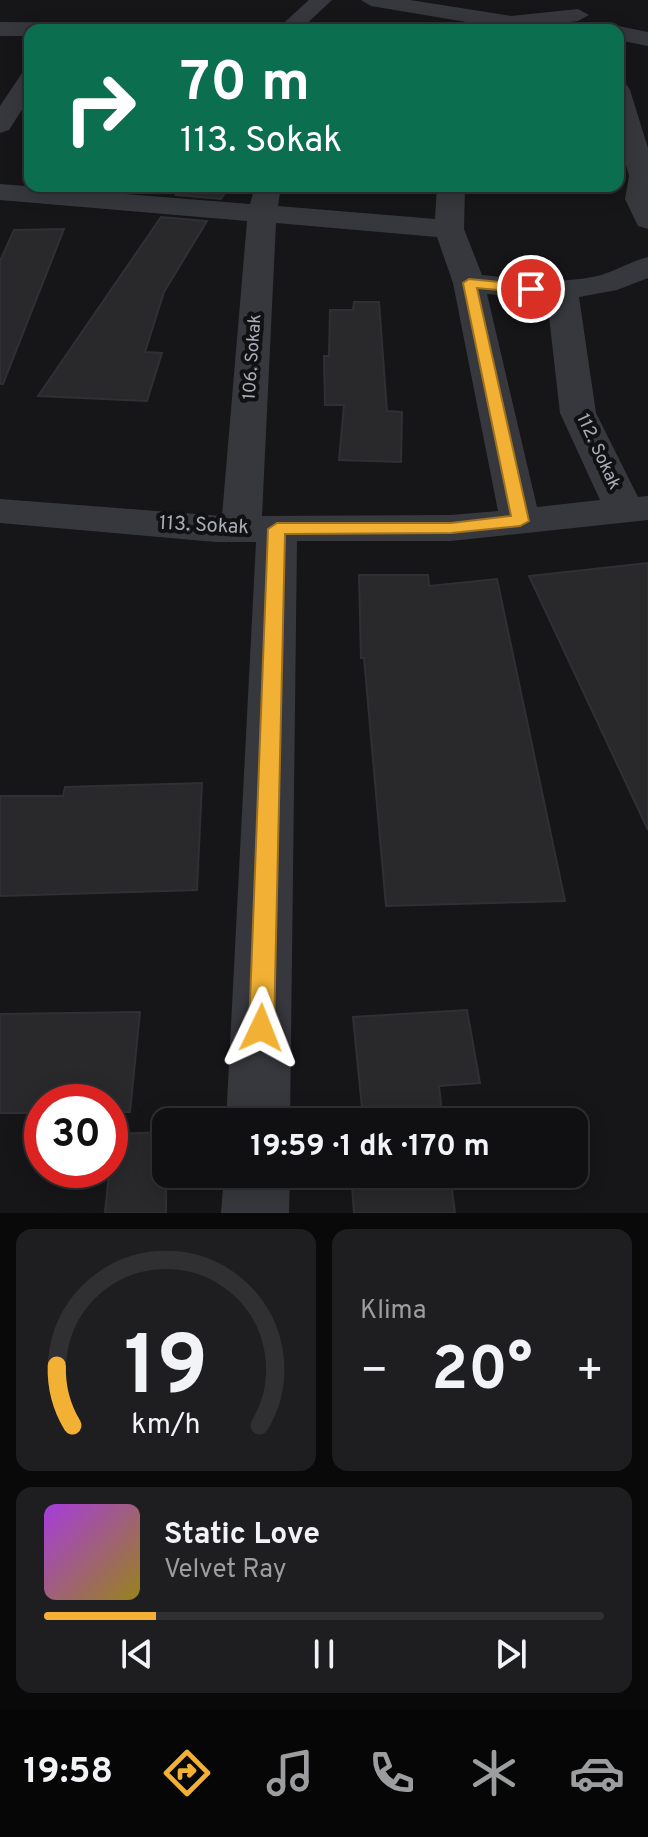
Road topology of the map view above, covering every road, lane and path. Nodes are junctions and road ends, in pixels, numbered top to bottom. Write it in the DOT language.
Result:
graph roads {
  1 [pos="322,0"];
  2 [pos="371,0"];
  3 [pos="79,10"];
  4 [pos="591,21"];
  5 [pos="508,22"];
  6 [pos="66,24"];
  7 [pos="294,24"];
  8 [pos="498,24"];
  9 [pos="0,29"];
  10 [pos="24,29"];
  11 [pos="624,34"];
  12 [pos="648,39"];
  13 [pos="24,87"];
  14 [pos="624,110"];
  15 [pos="0,125"];
  16 [pos="645,170"];
  17 [pos="0,192"];
  18 [pos="451,192"];
  19 [pos="265,200"];
  20 [pos="648,220"];
  21 [pos="449,229"];
  22 [pos="648,266"];
  23 [pos="469,283"];
  24 [pos="562,292"];
  25 [pos="636,509"];
  26 [pos="0,511"];
  27 [pos="520,521"];
  28 [pos="259,529"];
  29 [pos="258,1108"];
  30 [pos="256,1188"];
  31 [pos="255,1213"];
  1 -- 7 [label="street"];
  2 -- 5 [label="street"];
  3 -- 6 [label="street"];
  4 -- 5 [label="street"];
  5 -- 8 [label="street"];
  9 -- 10 [label="street"];
  11 -- 12 [label="street"];
  13 -- 15 [label="street"];
  14 -- 16 [label="street"];
  16 -- 20 [label="street"];
  17 -- 19 [label="street"];
  18 -- 21 [label="street"];
  19 -- 21 [label="street"];
  19 -- 28 [label="street, 106. Sokak"];
  21 -- 23 [label="street"];
  22 -- 24 [label="street"];
  23 -- 24 [label="street"];
  23 -- 27 [label="street"];
  24 -- 25 [label="street, 112. Sokak"];
  25 -- 27 [label="street, 113. Sokak"];
  26 -- 28 [label="street, 113. Sokak"];
  27 -- 28 [label="street, 113. Sokak"];
  28 -- 29 [label="street, 106. Sokak"];
  30 -- 31 [label="street"];
}
